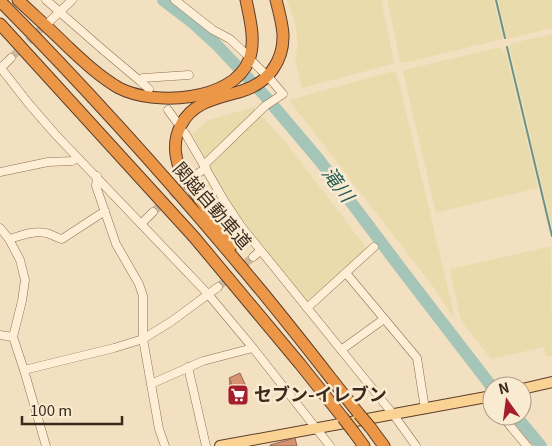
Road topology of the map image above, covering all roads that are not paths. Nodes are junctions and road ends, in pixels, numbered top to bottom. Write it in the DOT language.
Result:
graph roads {
  1 [pos="18,0"];
  2 [pos="46,0"];
  3 [pos="72,0"];
  4 [pos="175,0"];
  5 [pos="276,0"];
  6 [pos="0,1"];
  7 [pos="246,1"];
  8 [pos="59,12"];
  9 [pos="49,22"];
  10 [pos="0,24"];
  11 [pos="11,58"];
  12 [pos="249,59"];
  13 [pos="0,68"];
  14 [pos="189,75"];
  15 [pos="267,76"];
  16 [pos="140,81"];
  17 [pos="149,90"];
  18 [pos="168,110"];
  19 [pos="176,121"];
  20 [pos="185,133"];
  21 [pos="77,158"];
  22 [pos="205,166"];
  23 [pos="0,172"];
  24 [pos="97,176"];
  25 [pos="192,178"];
  26 [pos="104,211"];
  27 [pos="153,212"];
  28 [pos="141,224"];
  29 [pos="0,228"];
  30 [pos="8,239"];
  31 [pos="374,247"];
  32 [pos="260,250"];
  33 [pos="252,258"];
  34 [pos="346,273"];
  35 [pos="218,287"];
  36 [pos="258,287"];
  37 [pos="208,294"];
  38 [pos="308,308"];
  39 [pos="384,319"];
  40 [pos="0,335"];
  41 [pos="13,337"];
  42 [pos="142,339"];
  43 [pos="253,348"];
  44 [pos="341,350"];
  45 [pos="188,367"];
  46 [pos="24,370"];
  47 [pos="552,382"];
  48 [pos="151,384"];
  49 [pos="532,387"];
  50 [pos="482,399"];
  51 [pos="425,409"];
  52 [pos="393,414"];
  53 [pos="511,426"];
  54 [pos="316,429"];
  55 [pos="255,443"];
  56 [pos="46,446"];
  57 [pos="165,446"];
  58 [pos="206,446"];
  59 [pos="220,446"];
  60 [pos="330,446"];
  61 [pos="364,446"];
  62 [pos="384,446"];
  63 [pos="416,446"];
  64 [pos="528,446"];
  1 -- 12 [label="highway"];
  2 -- 8 [label="street"];
  3 -- 8 [label="street"];
  4 -- 12 [label="street"];
  5 -- 15 [label="highway"];
  6 -- 36 [label="highway, 関越自動車道"];
  7 -- 12 [label="highway"];
  8 -- 9 [label="street"];
  8 -- 16 [label="street"];
  10 -- 61 [label="highway, 関越自動車道, bridge"];
  11 -- 13 [label="street"];
  12 -- 15 [label="street"];
  13 -- 21 [label="street"];
  14 -- 16 [label="street"];
  15 -- 22 [label="street"];
  15 -- 36 [label="highway"];
  16 -- 17 [label="street"];
  18 -- 19 [label="street"];
  20 -- 22 [label="street"];
  21 -- 23 [label="street"];
  21 -- 24 [label="street"];
  22 -- 25 [label="street"];
  22 -- 32 [label="street"];
  24 -- 26 [label="street"];
  24 -- 28 [label="street"];
  26 -- 30 [label="street"];
  26 -- 42 [label="street"];
  27 -- 28 [label="street"];
  28 -- 37 [label="street"];
  29 -- 30 [label="street"];
  30 -- 41 [label="street"];
  31 -- 34 [label="street"];
  32 -- 33 [label="street"];
  32 -- 38 [label="street"];
  34 -- 38 [label="street"];
  34 -- 39 [label="street"];
  35 -- 37 [label="street"];
  36 -- 62 [label="highway, 関越自動車道, bridge"];
  37 -- 42 [label="street"];
  37 -- 43 [label="street"];
  38 -- 44 [label="street"];
  39 -- 44 [label="street"];
  39 -- 51 [label="street"];
  40 -- 41 [label="street"];
  41 -- 46 [label="street"];
  42 -- 46 [label="street"];
  42 -- 48 [label="street"];
  43 -- 45 [label="street"];
  43 -- 54 [label="street"];
  44 -- 52 [label="street"];
  45 -- 48 [label="street"];
  45 -- 58 [label="street"];
  46 -- 56 [label="street"];
  47 -- 49 [label="main road"];
  48 -- 57 [label="street"];
  50 -- 51 [label="main road"];
  51 -- 52 [label="main road"];
  52 -- 54 [label="main road"];
  52 -- 63 [label="street"];
  53 -- 64 [label="street"];
  54 -- 55 [label="main road"];
  54 -- 60 [label="street"];
  55 -- 59 [label="main road"];
}
